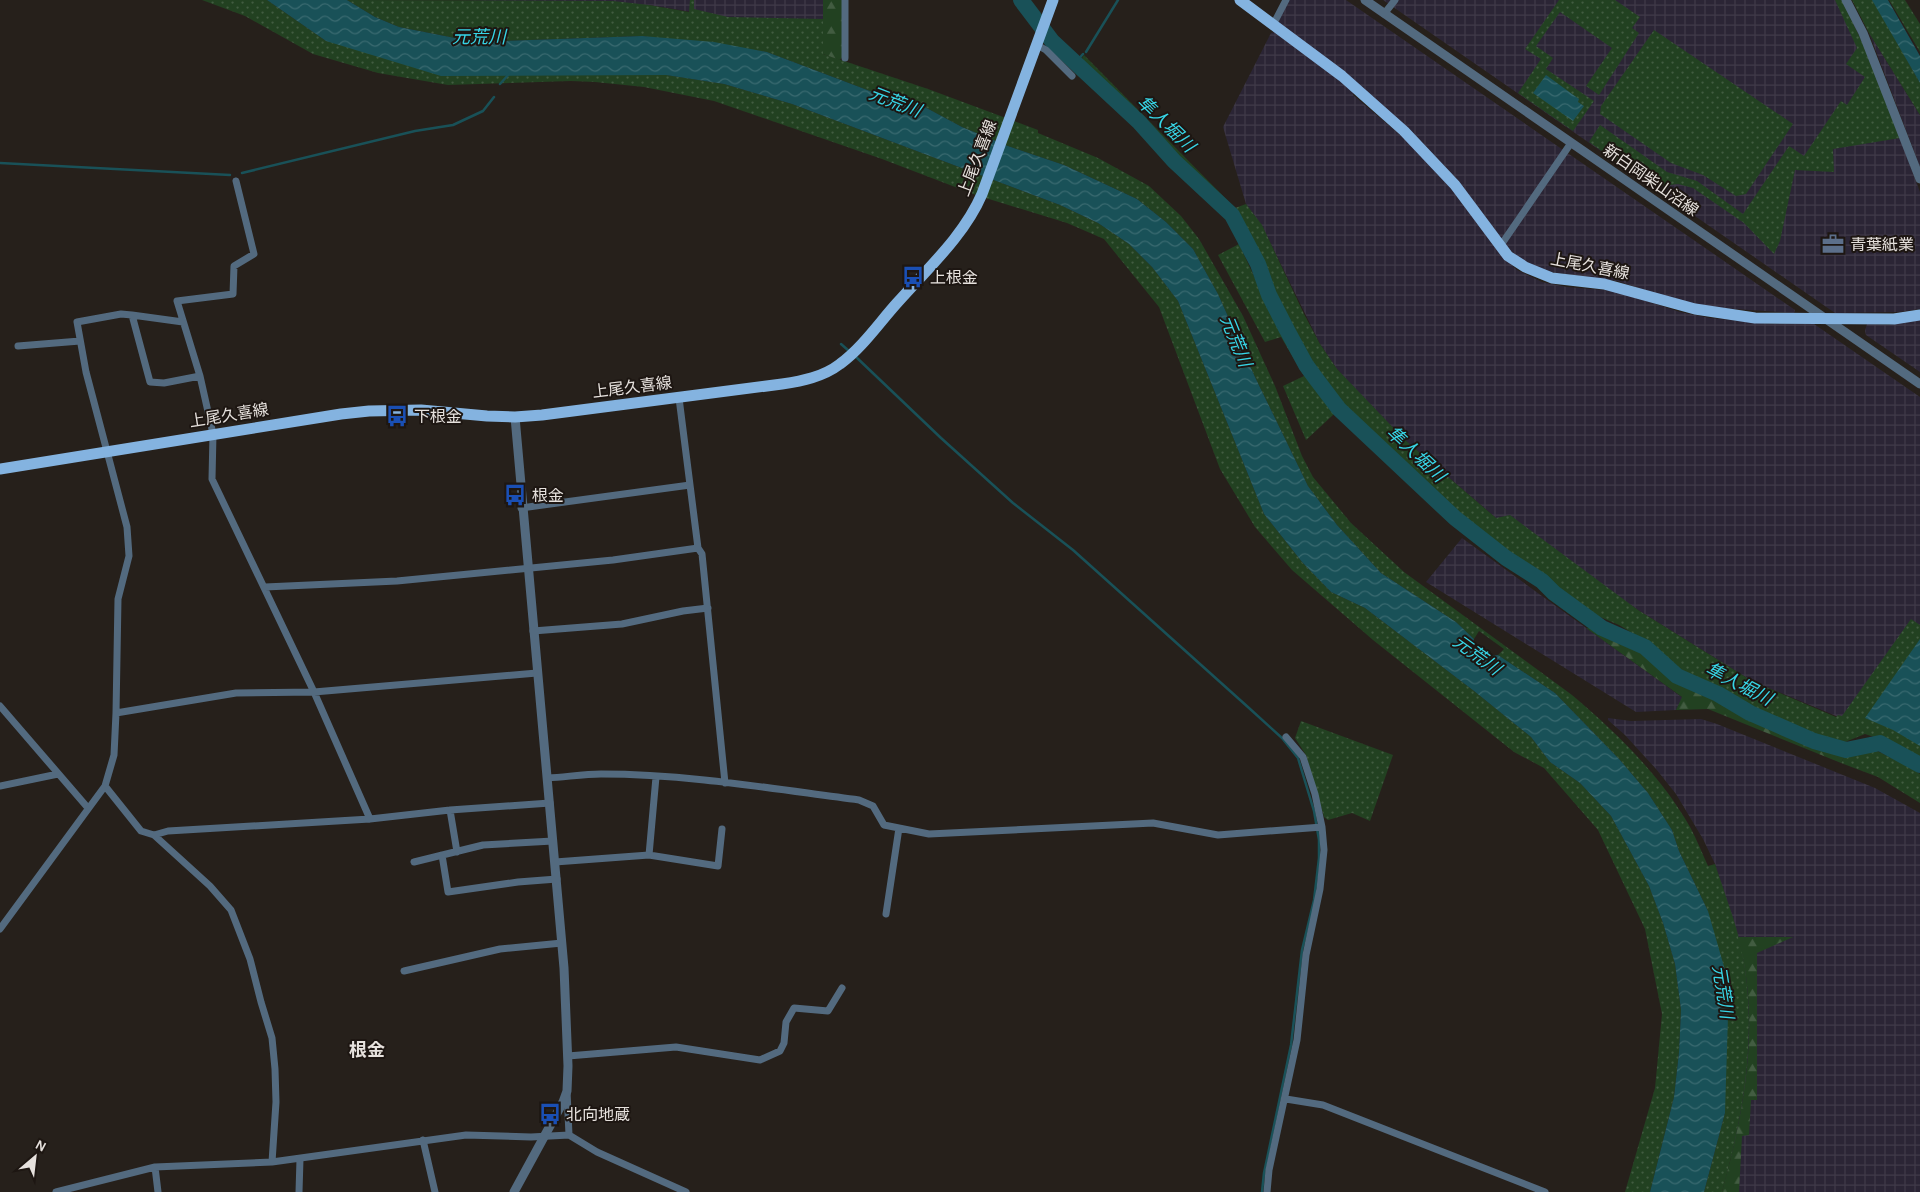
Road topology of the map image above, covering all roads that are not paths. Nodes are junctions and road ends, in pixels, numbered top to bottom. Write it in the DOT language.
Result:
graph roads {
  1 [pos="845,0"];
  2 [pos="1053,0"];
  3 [pos="1240,0"];
  4 [pos="1286,0"];
  5 [pos="1365,0"];
  6 [pos="1395,0"];
  7 [pos="1846,0"];
  8 [pos="1384,14"];
  9 [pos="1273,25"];
  10 [pos="1038,42"];
  11 [pos="845,58"];
  12 [pos="1072,76"];
  13 [pos="1571,143"];
  14 [pos="1920,179"];
  15 [pos="236,181"];
  16 [pos="1500,245"];
  17 [pos="132,315"];
  18 [pos="1920,315"];
  19 [pos="1826,319"];
  20 [pos="183,322"];
  21 [pos="80,341"];
  22 [pos="18,346"];
  23 [pos="200,376"];
  24 [pos="1920,384"];
  25 [pos="679,398"];
  26 [pos="515,417"];
  27 [pos="213,434"];
  28 [pos="106,451"];
  29 [pos="0,469"];
  30 [pos="690,484"];
  31 [pos="521,508"];
  32 [pos="698,548"];
  33 [pos="527,568"];
  34 [pos="265,587"];
  35 [pos="708,608"];
  36 [pos="533,631"];
  37 [pos="537,673"];
  38 [pos="314,692"];
  39 [pos="0,706"];
  40 [pos="116,713"];
  41 [pos="1286,737"];
  42 [pos="58,774"];
  43 [pos="656,777"];
  44 [pos="548,778"];
  45 [pos="725,783"];
  46 [pos="0,786"];
  47 [pos="105,786"];
  48 [pos="550,803"];
  49 [pos="88,808"];
  50 [pos="450,810"];
  51 [pos="370,819"];
  52 [pos="1322,827"];
  53 [pos="899,828"];
  54 [pos="722,829"];
  55 [pos="154,835"];
  56 [pos="553,841"];
  57 [pos="457,852"];
  58 [pos="649,855"];
  59 [pos="442,856"];
  60 [pos="414,862"];
  61 [pos="555,862"];
  62 [pos="557,880"];
  63 [pos="886,914"];
  64 [pos="0,929"];
  65 [pos="562,942"];
  66 [pos="404,971"];
  67 [pos="842,988"];
  68 [pos="568,1056"];
  69 [pos="567,1091"];
  70 [pos="1286,1099"];
  71 [pos="569,1135"];
  72 [pos="544,1137"];
  73 [pos="423,1140"];
  74 [pos="300,1159"];
  75 [pos="272,1162"];
  76 [pos="155,1167"];
  77 [pos="56,1192"];
  78 [pos="158,1192"];
  79 [pos="299,1192"];
  80 [pos="435,1192"];
  81 [pos="514,1192"];
  82 [pos="686,1192"];
  83 [pos="1267,1192"];
  84 [pos="1545,1192"];
  1 -- 11 [label="street"];
  2 -- 10 [label="main road, 上尾久喜線"];
  3 -- 9 [label="main road, 上尾久喜線"];
  4 -- 9 [label="street"];
  5 -- 8 [label="street, 新白岡柴山沼線"];
  6 -- 8 [label="street"];
  7 -- 14 [label="street"];
  8 -- 13 [label="street, 新白岡柴山沼線"];
  9 -- 16 [label="main road, 上尾久喜線"];
  10 -- 12 [label="street"];
  10 -- 25 [label="main road, 上尾久喜線"];
  13 -- 16 [label="street"];
  13 -- 19 [label="street, 新白岡柴山沼線"];
  15 -- 20 [label="street"];
  16 -- 19 [label="main road, 上尾久喜線"];
  17 -- 20 [label="street"];
  17 -- 21 [label="street"];
  17 -- 23 [label="street"];
  18 -- 19 [label="main road, 上尾久喜線"];
  19 -- 24 [label="street, 新白岡柴山沼線"];
  20 -- 23 [label="street"];
  21 -- 22 [label="street"];
  21 -- 28 [label="street"];
  23 -- 27 [label="street"];
  25 -- 26 [label="main road, 上尾久喜線"];
  25 -- 30 [label="street"];
  26 -- 27 [label="main road, 上尾久喜線"];
  26 -- 31 [label="street"];
  27 -- 28 [label="main road, 上尾久喜線"];
  27 -- 34 [label="street"];
  28 -- 29 [label="main road, 上尾久喜線"];
  28 -- 40 [label="street"];
  30 -- 31 [label="street"];
  30 -- 32 [label="street"];
  31 -- 33 [label="street"];
  32 -- 33 [label="street"];
  32 -- 35 [label="street"];
  33 -- 34 [label="street"];
  33 -- 36 [label="street"];
  34 -- 38 [label="street"];
  35 -- 36 [label="street"];
  35 -- 45 [label="street"];
  36 -- 37 [label="street"];
  37 -- 38 [label="street"];
  37 -- 44 [label="street"];
  38 -- 40 [label="street"];
  38 -- 51 [label="street"];
  39 -- 42 [label="street"];
  40 -- 47 [label="street"];
  41 -- 52 [label="street"];
  42 -- 46 [label="street"];
  42 -- 49 [label="street"];
  43 -- 44 [label="street"];
  43 -- 45 [label="street"];
  43 -- 58 [label="street"];
  44 -- 48 [label="street"];
  45 -- 53 [label="street"];
  47 -- 49 [label="street"];
  47 -- 55 [label="street"];
  48 -- 50 [label="street"];
  48 -- 56 [label="street"];
  49 -- 64 [label="street"];
  50 -- 51 [label="street"];
  50 -- 57 [label="street"];
  51 -- 55 [label="street"];
  52 -- 53 [label="street"];
  52 -- 70 [label="street"];
  53 -- 63 [label="street"];
  54 -- 58 [label="street"];
  55 -- 75 [label="street"];
  56 -- 57 [label="street"];
  56 -- 61 [label="street"];
  57 -- 59 [label="street"];
  58 -- 61 [label="street"];
  59 -- 60 [label="street"];
  59 -- 62 [label="street"];
  61 -- 62 [label="street"];
  62 -- 65 [label="street"];
  65 -- 66 [label="street"];
  65 -- 68 [label="street"];
  67 -- 68 [label="street"];
  68 -- 69 [label="street"];
  69 -- 71 [label="street"];
  69 -- 72 [label="street"];
  70 -- 83 [label="street"];
  70 -- 84 [label="street"];
  71 -- 72 [label="street"];
  71 -- 82 [label="street"];
  72 -- 73 [label="street"];
  72 -- 81 [label="street"];
  73 -- 74 [label="street"];
  73 -- 80 [label="street"];
  74 -- 75 [label="street"];
  74 -- 79 [label="street"];
  75 -- 76 [label="street"];
  76 -- 77 [label="street"];
  76 -- 78 [label="street"];
}
